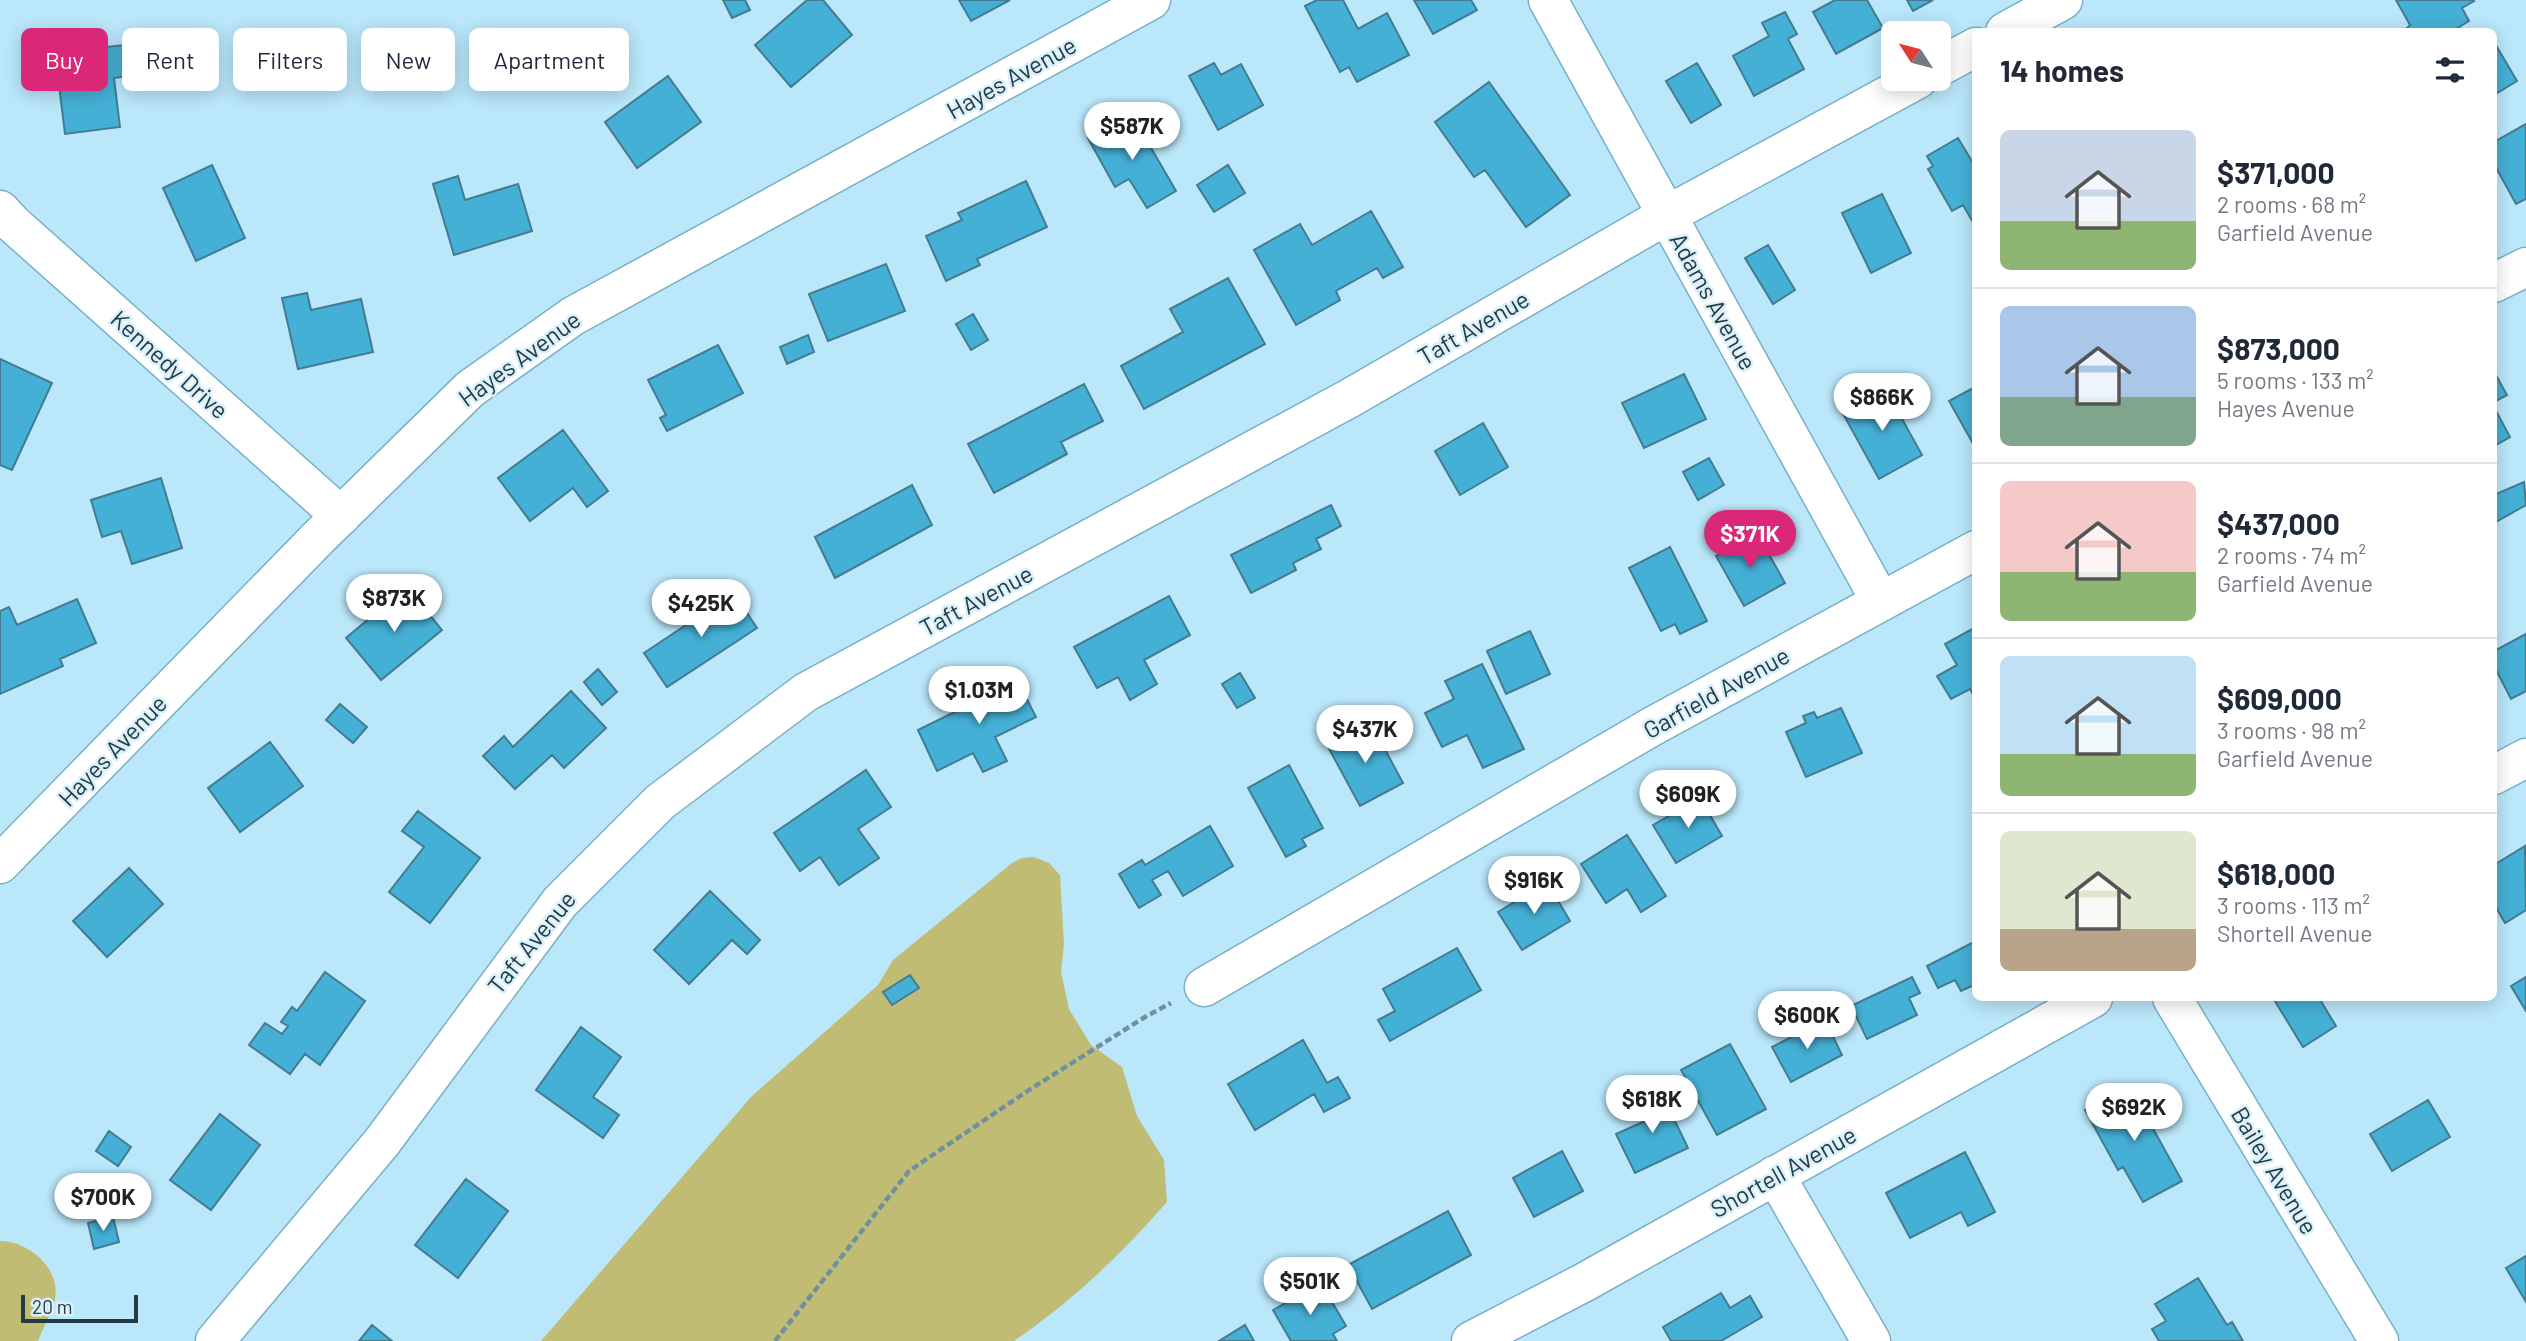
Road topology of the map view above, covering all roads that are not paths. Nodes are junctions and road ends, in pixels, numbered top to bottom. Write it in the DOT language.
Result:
graph roads {
  1 [pos="1151,0"];
  2 [pos="1548,0"];
  3 [pos="2063,0"];
  4 [pos="2012,28"];
  5 [pos="1972,49"];
  6 [pos="1951,61"];
  7 [pos="1896,91"];
  8 [pos="0,210"];
  9 [pos="1667,215"];
  10 [pos="2526,267"];
  11 [pos="2497,282"];
  12 [pos="341,516"];
  13 [pos="1972,553"];
  14 [pos="1881,602"];
  15 [pos="2526,758"];
  16 [pos="2497,773"];
  17 [pos="0,864"];
  18 [pos="1205,987"];
  19 [pos="2089,1001"];
  20 [pos="2174,1001"];
  21 [pos="1775,1175"];
  22 [pos="215,1341"];
  23 [pos="1471,1341"];
  24 [pos="1871,1341"];
  25 [pos="2379,1341"];
  1 -- 12 [label="street, Hayes Avenue"];
  2 -- 9 [label="street, Adams Avenue"];
  3 -- 4 [label="street"];
  5 -- 6 [label="street"];
  7 -- 9 [label="street, Taft Avenue"];
  8 -- 12 [label="street, Kennedy Drive"];
  9 -- 14 [label="street, Adams Avenue"];
  9 -- 22 [label="street, Taft Avenue"];
  10 -- 11 [label="street"];
  12 -- 17 [label="street, Hayes Avenue"];
  13 -- 14 [label="street, Garfield Avenue"];
  14 -- 18 [label="street, Garfield Avenue"];
  15 -- 16 [label="street"];
  19 -- 21 [label="street, Shortell Avenue"];
  20 -- 25 [label="street, Bailey Avenue"];
  21 -- 23 [label="street, Shortell Avenue"];
  21 -- 24 [label="street"];
}
